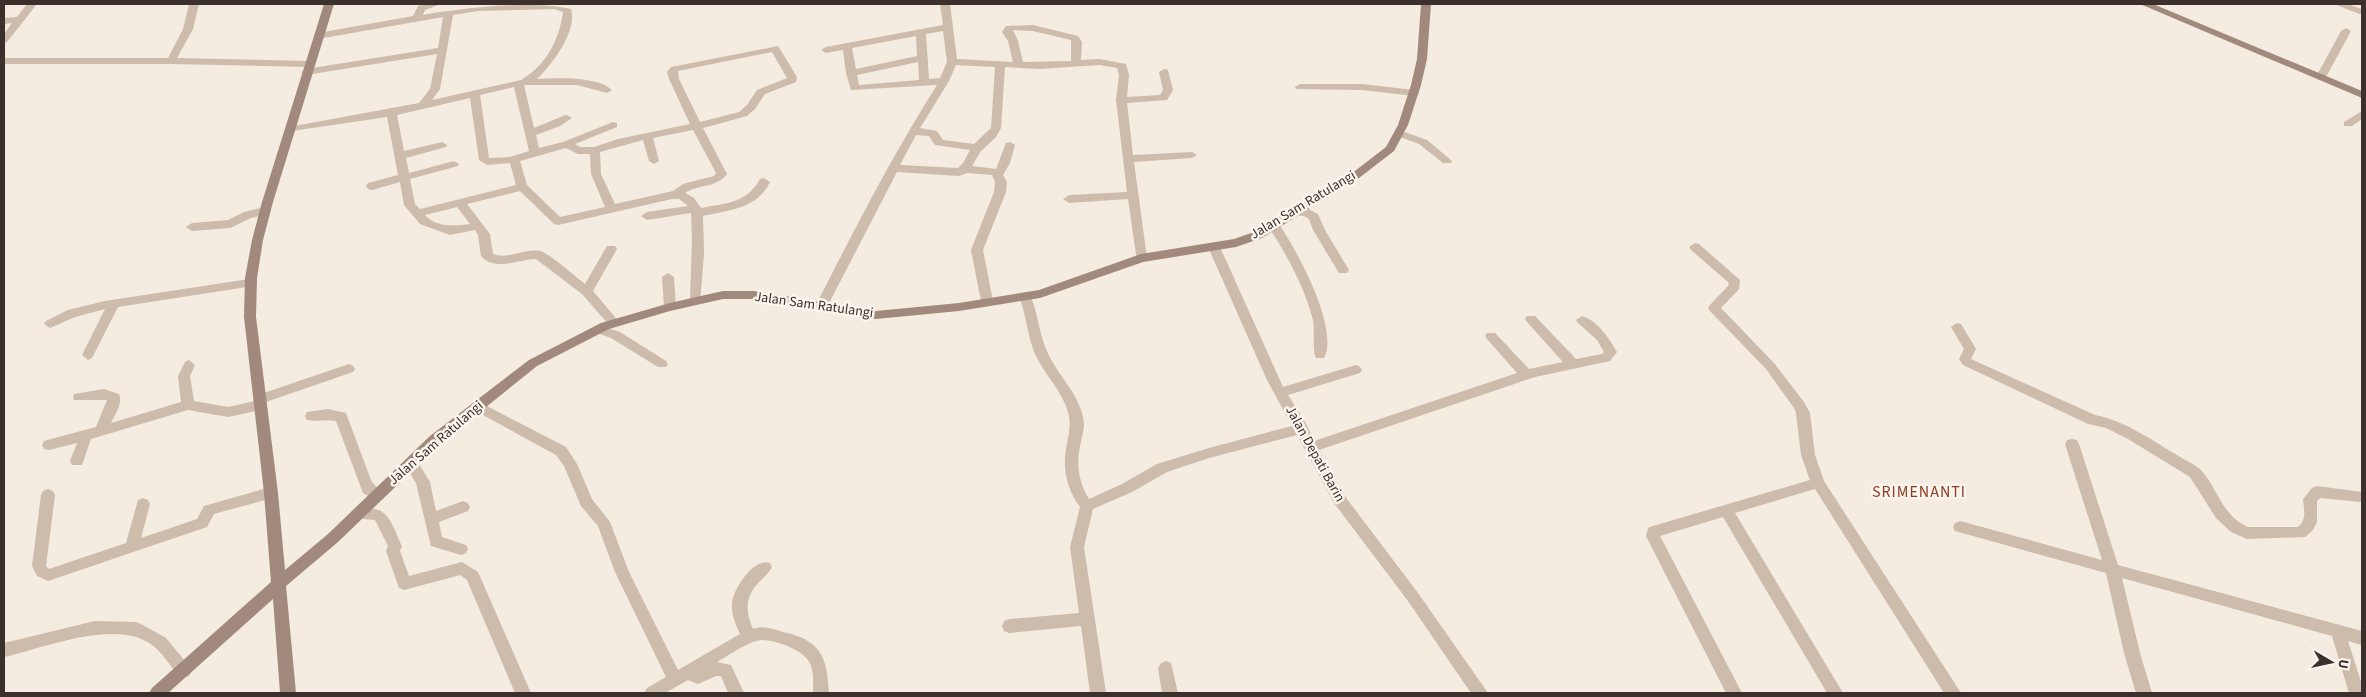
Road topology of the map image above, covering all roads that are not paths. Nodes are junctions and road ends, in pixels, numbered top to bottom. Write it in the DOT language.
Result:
graph roads {
  1 [pos="32,4"];
  2 [pos="194,4"];
  3 [pos="329,4"];
  4 [pos="436,4"];
  5 [pos="945,4"];
  6 [pos="1426,4"];
  7 [pos="2145,4"];
  8 [pos="2339,4"];
  9 [pos="561,5"];
  10 [pos="449,12"];
  11 [pos="2362,12"];
  12 [pos="417,19"];
  13 [pos="20,20"];
  14 [pos="4,21"];
  15 [pos="949,27"];
  16 [pos="2346,31"];
  17 [pos="921,33"];
  18 [pos="318,36"];
  19 [pos="4,40"];
  20 [pos="847,47"];
  21 [pos="442,50"];
  22 [pos="826,50"];
  23 [pos="1041,54"];
  24 [pos="923,58"];
  25 [pos="171,60"];
  26 [pos="4,61"];
  27 [pos="952,62"];
  28 [pos="1076,62"];
  29 [pos="1000,63"];
  30 [pos="1019,65"];
  31 [pos="1039,66"];
  32 [pos="307,68"];
  33 [pos="1164,72"];
  34 [pos="851,73"];
  35 [pos="2321,77"];
  36 [pos="944,81"];
  37 [pos="924,82"];
  38 [pos="521,83"];
  39 [pos="1300,87"];
  40 [pos="607,90"];
  41 [pos="1414,93"];
  42 [pos="475,94"];
  43 [pos="2362,95"];
  44 [pos="1121,100"];
  45 [pos="422,106"];
  46 [pos="391,113"];
  47 [pos="2362,114"];
  48 [pos="567,118"];
  49 [pos="2348,124"];
  50 [pos="613,125"];
  51 [pos="697,126"];
  52 [pos="288,130"];
  53 [pos="913,131"];
  54 [pos="1399,132"];
  55 [pos="530,133"];
  56 [pos="647,136"];
  57 [pos="567,144"];
  58 [pos="442,145"];
  59 [pos="1010,145"];
  60 [pos="977,148"];
  61 [pos="595,150"];
  62 [pos="534,153"];
  63 [pos="1192,155"];
  64 [pos="400,156"];
  65 [pos="514,159"];
  66 [pos="1130,159"];
  67 [pos="654,161"];
  68 [pos="1447,161"];
  69 [pos="454,164"];
  70 [pos="895,168"];
  71 [pos="966,169"];
  72 [pos="998,174"];
  73 [pos="404,177"];
  74 [pos="764,182"];
  75 [pos="372,186"];
  76 [pos="522,187"];
  77 [pos="677,194"];
  78 [pos="1132,195"];
  79 [pos="1069,199"];
  80 [pos="460,203"];
  81 [pos="612,209"];
  82 [pos="265,211"];
  83 [pos="696,211"];
  84 [pos="1297,212"];
  85 [pos="418,213"];
  86 [pos="647,216"];
  87 [pos="476,226"];
  88 [pos="1274,226"];
  89 [pos="192,227"];
  90 [pos="1214,247"];
  91 [pos="1695,247"];
  92 [pos="611,249"];
  93 [pos="1141,258"];
  94 [pos="1343,270"];
  95 [pos="668,277"];
  96 [pos="249,283"];
  97 [pos="587,292"];
  98 [pos="1025,297"];
  99 [pos="696,300"];
  100 [pos="987,301"];
  101 [pos="114,304"];
  102 [pos="670,307"];
  103 [pos="821,307"];
  104 [pos="1531,319"];
  105 [pos="1582,320"];
  106 [pos="614,323"];
  107 [pos="50,324"];
  108 [pos="1957,328"];
  109 [pos="599,329"];
  110 [pos="1491,336"];
  111 [pos="1320,355"];
  112 [pos="88,356"];
  113 [pos="662,364"];
  114 [pos="189,365"];
  115 [pos="1574,365"];
  116 [pos="349,369"];
  117 [pos="1356,370"];
  118 [pos="1526,374"];
  119 [pos="1280,393"];
  120 [pos="79,397"];
  121 [pos="261,402"];
  122 [pos="188,405"];
  123 [pos="477,406"];
  124 [pos="312,416"];
  125 [pos="1302,429"];
  126 [pos="102,430"];
  127 [pos="86,435"];
  128 [pos="2072,444"];
  129 [pos="49,445"];
  130 [pos="1311,447"];
  131 [pos="77,461"];
  132 [pos="411,463"];
  133 [pos="1818,483"];
  134 [pos="271,493"];
  135 [pos="48,495"];
  136 [pos="378,495"];
  137 [pos="2362,497"];
  138 [pos="143,504"];
  139 [pos="1087,506"];
  140 [pos="464,507"];
  141 [pos="363,509"];
  142 [pos="1726,510"];
  143 [pos="432,519"];
  144 [pos="1960,527"];
  145 [pos="132,546"];
  146 [pos="461,549"];
  147 [pos="765,567"];
  148 [pos="2112,568"];
  149 [pos="280,582"];
  150 [pos="1088,619"];
  151 [pos="1009,626"];
  152 [pos="2338,632"];
  153 [pos="748,636"];
  154 [pos="2362,638"];
  155 [pos="4,650"];
  156 [pos="1166,668"];
  157 [pos="184,671"];
  158 [pos="682,676"];
  159 [pos="157,693"];
  160 [pos="288,693"];
  161 [pos="523,693"];
  162 [pos="652,693"];
  163 [pos="736,693"];
  164 [pos="821,693"];
  165 [pos="1098,693"];
  166 [pos="1170,693"];
  167 [pos="1480,693"];
  168 [pos="1734,693"];
  169 [pos="1835,693"];
  170 [pos="1953,693"];
  171 [pos="2144,693"];
  172 [pos="2357,693"];
  1 -- 13 [label="street"];
  2 -- 25 [label="street"];
  3 -- 18 [label="street"];
  4 -- 12 [label="street"];
  5 -- 15 [label="street"];
  6 -- 41 [label="street, Jalan Sam Ratulangi"];
  7 -- 35 [label="street"];
  8 -- 11 [label="street"];
  9 -- 10 [label="street"];
  9 -- 38 [label="street"];
  10 -- 12 [label="street"];
  10 -- 21 [label="street"];
  12 -- 18 [label="street"];
  13 -- 14 [label="street"];
  13 -- 19 [label="street"];
  15 -- 17 [label="street"];
  15 -- 27 [label="street"];
  16 -- 35 [label="street"];
  17 -- 20 [label="street"];
  17 -- 24 [label="street"];
  18 -- 32 [label="street"];
  20 -- 22 [label="street"];
  20 -- 34 [label="street"];
  21 -- 32 [label="street"];
  21 -- 45 [label="street"];
  23 -- 31 [label="street"];
  24 -- 34 [label="street"];
  24 -- 37 [label="street"];
  25 -- 26 [label="street"];
  25 -- 32 [label="street"];
  27 -- 29 [label="street"];
  27 -- 36 [label="street"];
  28 -- 30 [label="street"];
  28 -- 31 [label="street"];
  28 -- 44 [label="street"];
  29 -- 30 [label="street"];
  29 -- 60 [label="street"];
  30 -- 31 [label="street"];
  32 -- 52 [label="street"];
  33 -- 44 [label="street"];
  34 -- 37 [label="street"];
  35 -- 43 [label="street"];
  36 -- 37 [label="street"];
  36 -- 53 [label="street"];
  38 -- 40 [label="street"];
  38 -- 42 [label="street"];
  38 -- 55 [label="street"];
  39 -- 41 [label="street"];
  41 -- 54 [label="street, Jalan Sam Ratulangi"];
  42 -- 45 [label="street"];
  42 -- 65 [label="street"];
  44 -- 66 [label="street"];
  45 -- 46 [label="street"];
  46 -- 52 [label="street"];
  46 -- 64 [label="street"];
  47 -- 49 [label="street"];
  48 -- 55 [label="street"];
  50 -- 57 [label="street"];
  51 -- 51 [label="street"];
  51 -- 56 [label="street"];
  51 -- 77 [label="street"];
  52 -- 82 [label="street"];
  53 -- 60 [label="street"];
  53 -- 70 [label="street"];
  54 -- 68 [label="street"];
  54 -- 84 [label="street, Jalan Sam Ratulangi"];
  55 -- 62 [label="street"];
  56 -- 61 [label="street"];
  56 -- 67 [label="street"];
  57 -- 61 [label="street"];
  57 -- 62 [label="street"];
  58 -- 64 [label="street"];
  59 -- 72 [label="street"];
  60 -- 71 [label="street"];
  61 -- 81 [label="street"];
  62 -- 65 [label="street"];
  63 -- 66 [label="street"];
  64 -- 73 [label="street"];
  65 -- 76 [label="street"];
  66 -- 78 [label="street"];
  69 -- 73 [label="street"];
  70 -- 71 [label="street"];
  70 -- 103 [label="street"];
  71 -- 72 [label="street"];
  72 -- 100 [label="street"];
  73 -- 75 [label="street"];
  73 -- 85 [label="street"];
  74 -- 83 [label="street"];
  76 -- 80 [label="street"];
  76 -- 81 [label="street"];
  77 -- 81 [label="street"];
  77 -- 83 [label="street"];
  78 -- 79 [label="street"];
  78 -- 93 [label="street"];
  80 -- 85 [label="street"];
  80 -- 87 [label="street"];
  82 -- 89 [label="street"];
  82 -- 96 [label="street"];
  83 -- 86 [label="street"];
  83 -- 99 [label="street"];
  84 -- 88 [label="street, Jalan Sam Ratulangi"];
  84 -- 94 [label="street"];
  85 -- 87 [label="street"];
  87 -- 97 [label="street"];
  88 -- 90 [label="street, Jalan Sam Ratulangi"];
  88 -- 111 [label="street"];
  90 -- 93 [label="street, Jalan Sam Ratulangi"];
  90 -- 119 [label="street, Jalan Depati Barin"];
  91 -- 133 [label="street"];
  92 -- 97 [label="street"];
  93 -- 98 [label="street, Jalan Sam Ratulangi"];
  95 -- 102 [label="street"];
  96 -- 101 [label="street"];
  96 -- 121 [label="street"];
  97 -- 106 [label="street"];
  98 -- 100 [label="street, Jalan Sam Ratulangi"];
  98 -- 139 [label="street"];
  99 -- 102 [label="street, Jalan Sam Ratulangi"];
  99 -- 103 [label="street, Jalan Sam Ratulangi"];
  100 -- 103 [label="street, Jalan Sam Ratulangi"];
  101 -- 107 [label="street"];
  101 -- 112 [label="street"];
  102 -- 106 [label="street, Jalan Sam Ratulangi"];
  104 -- 115 [label="street"];
  105 -- 115 [label="street"];
  106 -- 109 [label="street, Jalan Sam Ratulangi"];
  108 -- 137 [label="street"];
  109 -- 113 [label="street"];
  109 -- 123 [label="street, Jalan Sam Ratulangi"];
  110 -- 118 [label="street"];
  114 -- 122 [label="street"];
  115 -- 118 [label="street"];
  116 -- 121 [label="street"];
  117 -- 119 [label="street"];
  118 -- 130 [label="street"];
  119 -- 125 [label="street, Jalan Depati Barin"];
  120 -- 126 [label="street"];
  121 -- 122 [label="street"];
  121 -- 134 [label="street"];
  122 -- 126 [label="street"];
  123 -- 132 [label="street, Jalan Sam Ratulangi"];
  123 -- 158 [label="street"];
  124 -- 136 [label="street"];
  125 -- 130 [label="street, Jalan Depati Barin"];
  125 -- 139 [label="street"];
  126 -- 127 [label="street"];
  127 -- 129 [label="street"];
  127 -- 131 [label="street"];
  128 -- 148 [label="street"];
  130 -- 167 [label="street, Jalan Depati Barin"];
  132 -- 136 [label="street, Jalan Sam Ratulangi"];
  132 -- 143 [label="street"];
  133 -- 142 [label="street"];
  133 -- 170 [label="street"];
  134 -- 145 [label="street"];
  134 -- 149 [label="street"];
  135 -- 145 [label="street"];
  136 -- 141 [label="street, Jalan Sam Ratulangi"];
  138 -- 145 [label="street"];
  139 -- 150 [label="street"];
  140 -- 143 [label="street"];
  141 -- 149 [label="street, Jalan Sam Ratulangi"];
  141 -- 161 [label="street"];
  142 -- 168 [label="street"];
  142 -- 169 [label="street"];
  143 -- 146 [label="street"];
  144 -- 148 [label="street"];
  147 -- 153 [label="street"];
  148 -- 152 [label="street"];
  148 -- 171 [label="street"];
  149 -- 157 [label="street, Jalan Sam Ratulangi"];
  149 -- 160 [label="street"];
  150 -- 151 [label="street"];
  150 -- 165 [label="street"];
  152 -- 154 [label="street"];
  152 -- 172 [label="street"];
  153 -- 158 [label="street"];
  153 -- 164 [label="street"];
  155 -- 157 [label="street"];
  156 -- 166 [label="street"];
  157 -- 159 [label="street, Jalan Sam Ratulangi"];
  158 -- 162 [label="street"];
  158 -- 163 [label="street"];
}
